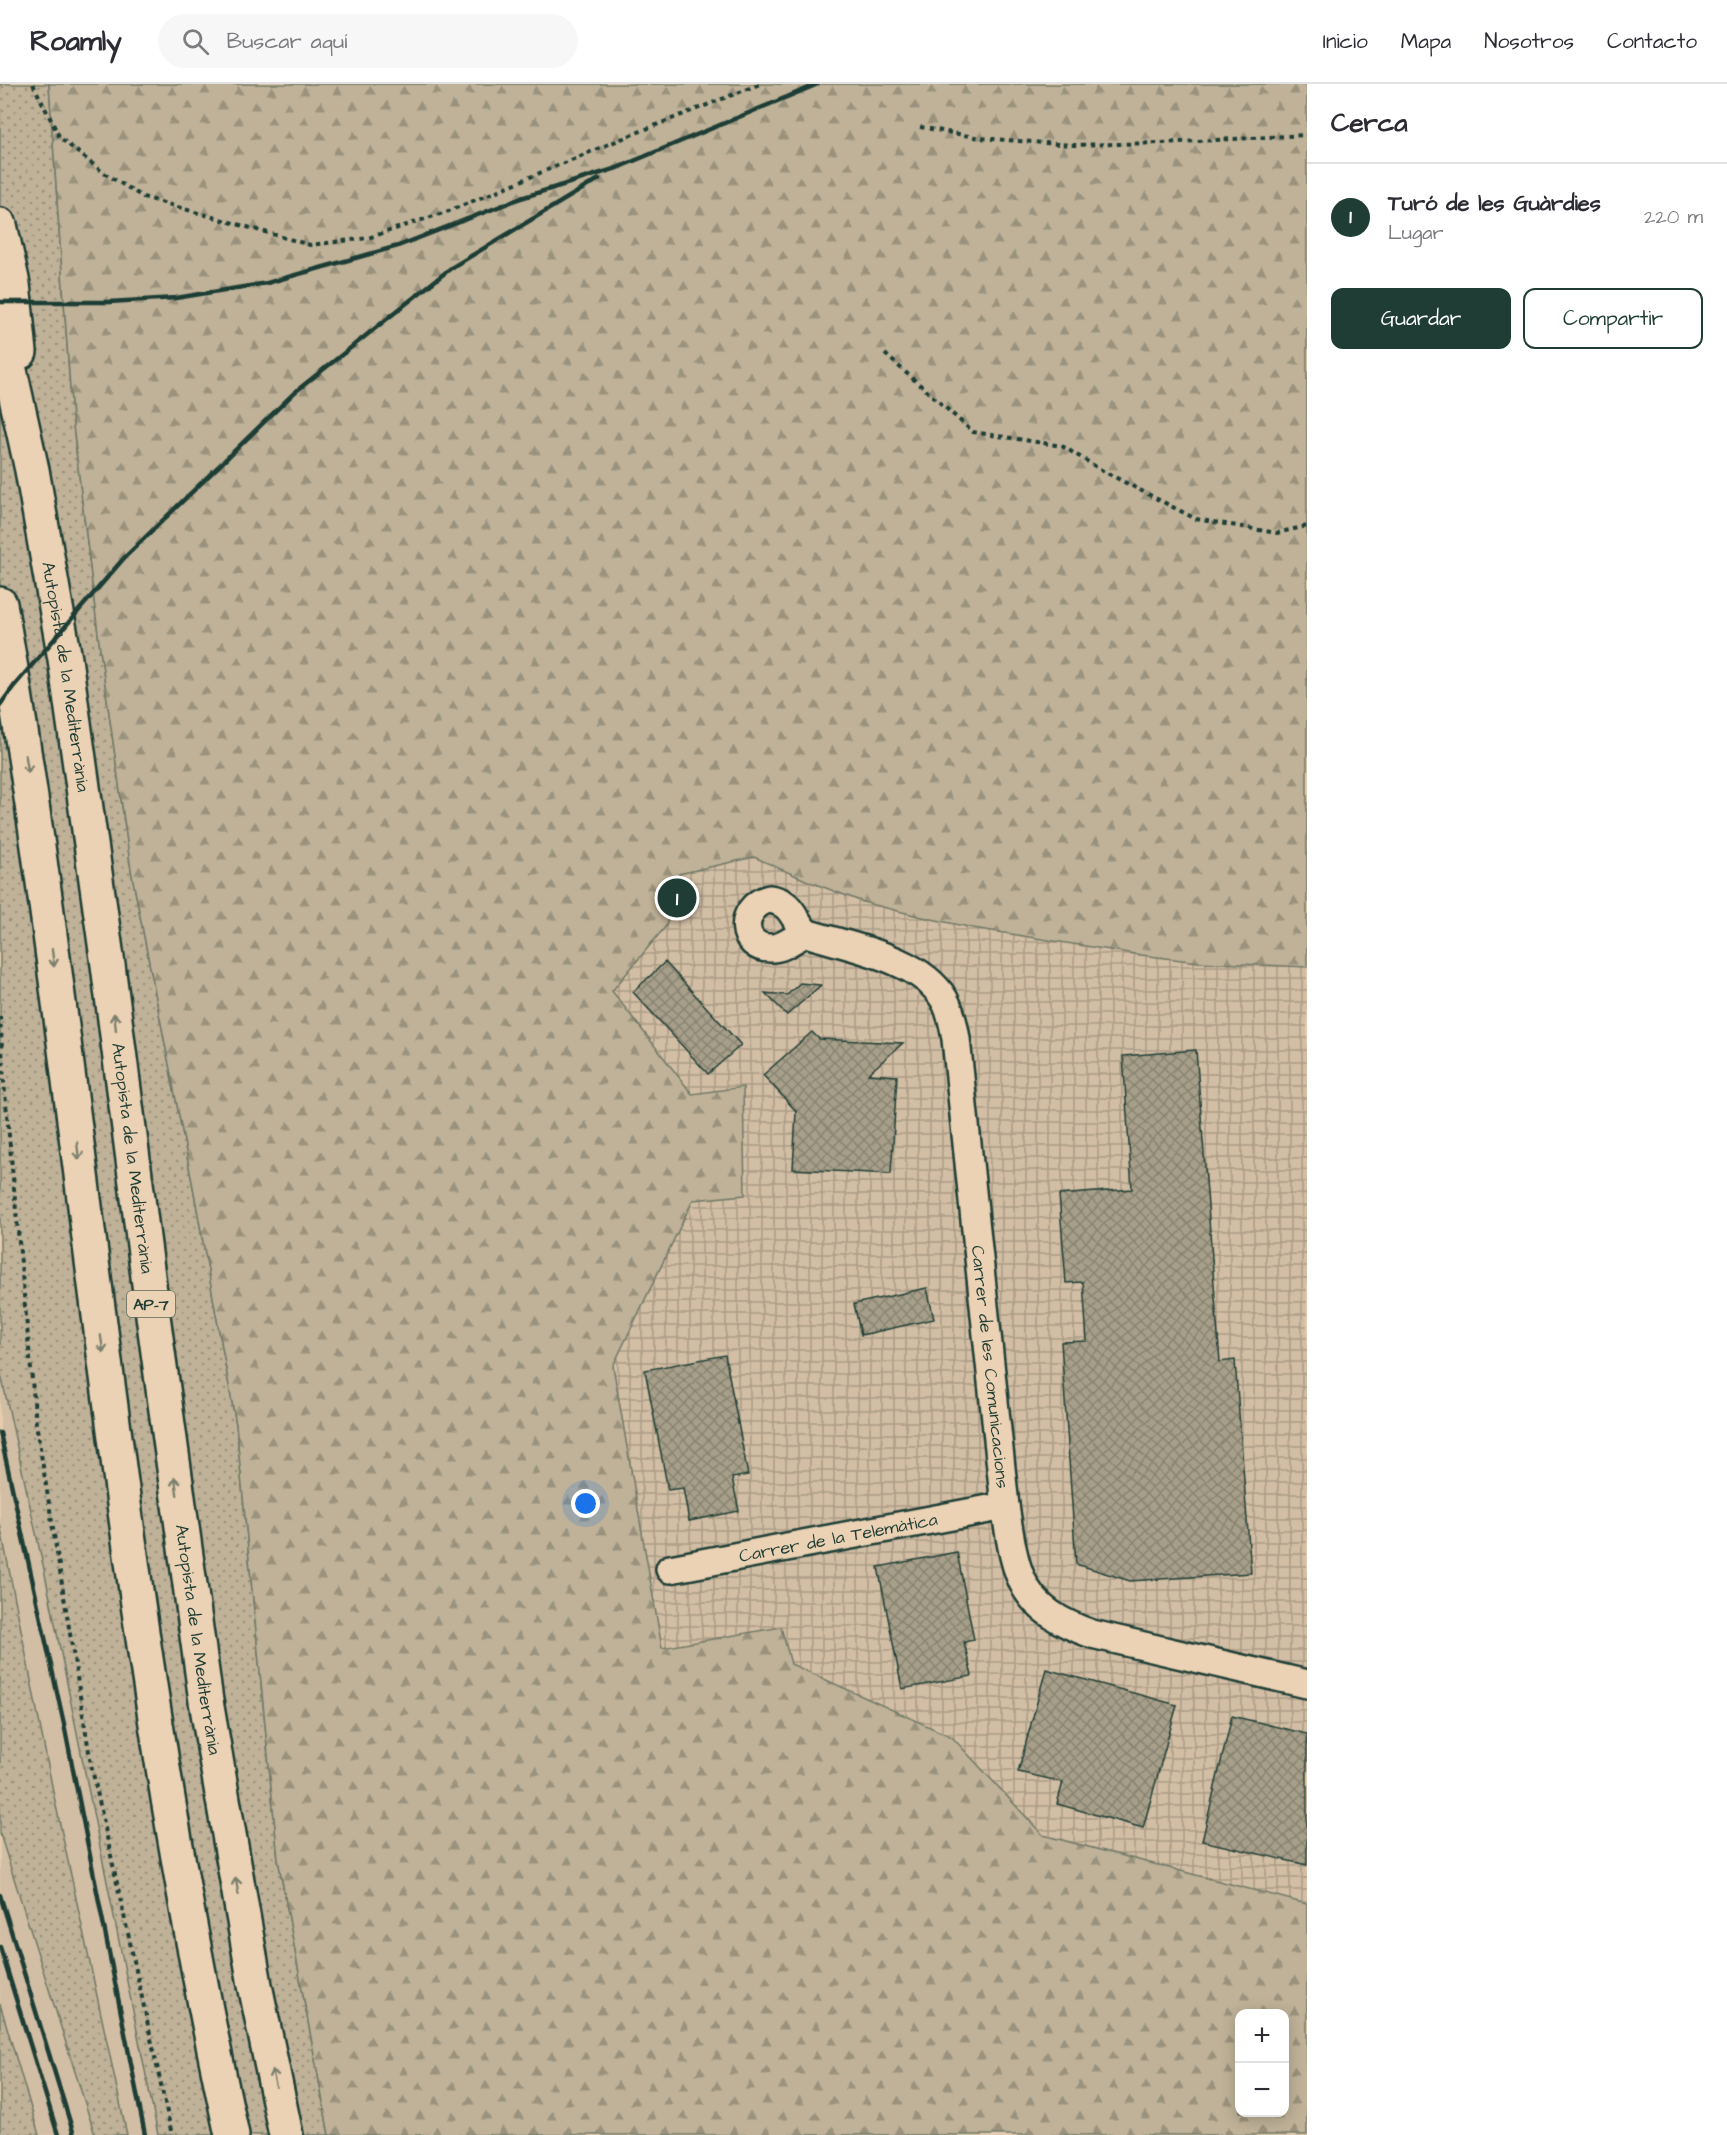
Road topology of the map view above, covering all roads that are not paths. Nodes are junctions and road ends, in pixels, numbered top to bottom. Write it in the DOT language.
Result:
graph roads {
  1 [pos="0,225"];
  2 [pos="0,325"];
  3 [pos="32,470"];
  4 [pos="0,604"];
  5 [pos="806,933"];
  6 [pos="1005,1506"];
  7 [pos="670,1569"];
  8 [pos="1307,1684"];
  9 [pos="232,2135"];
  10 [pos="286,2135"];
  1 -- 3 [label="highway"];
  2 -- 3 [label="highway, Autopista de la Mediterrània / AP-7"];
  10 -- 3 [label="highway, Autopista de la Mediterrània / AP-7, one-way"];
  4 -- 9 [label="highway, one-way"];
  5 -- 6 [label="street, Carrer de les Comunicacions"];
  6 -- 7 [label="street, Carrer de la Telemàtica"];
  6 -- 8 [label="street, Carrer de les Comunicacions"];
}
